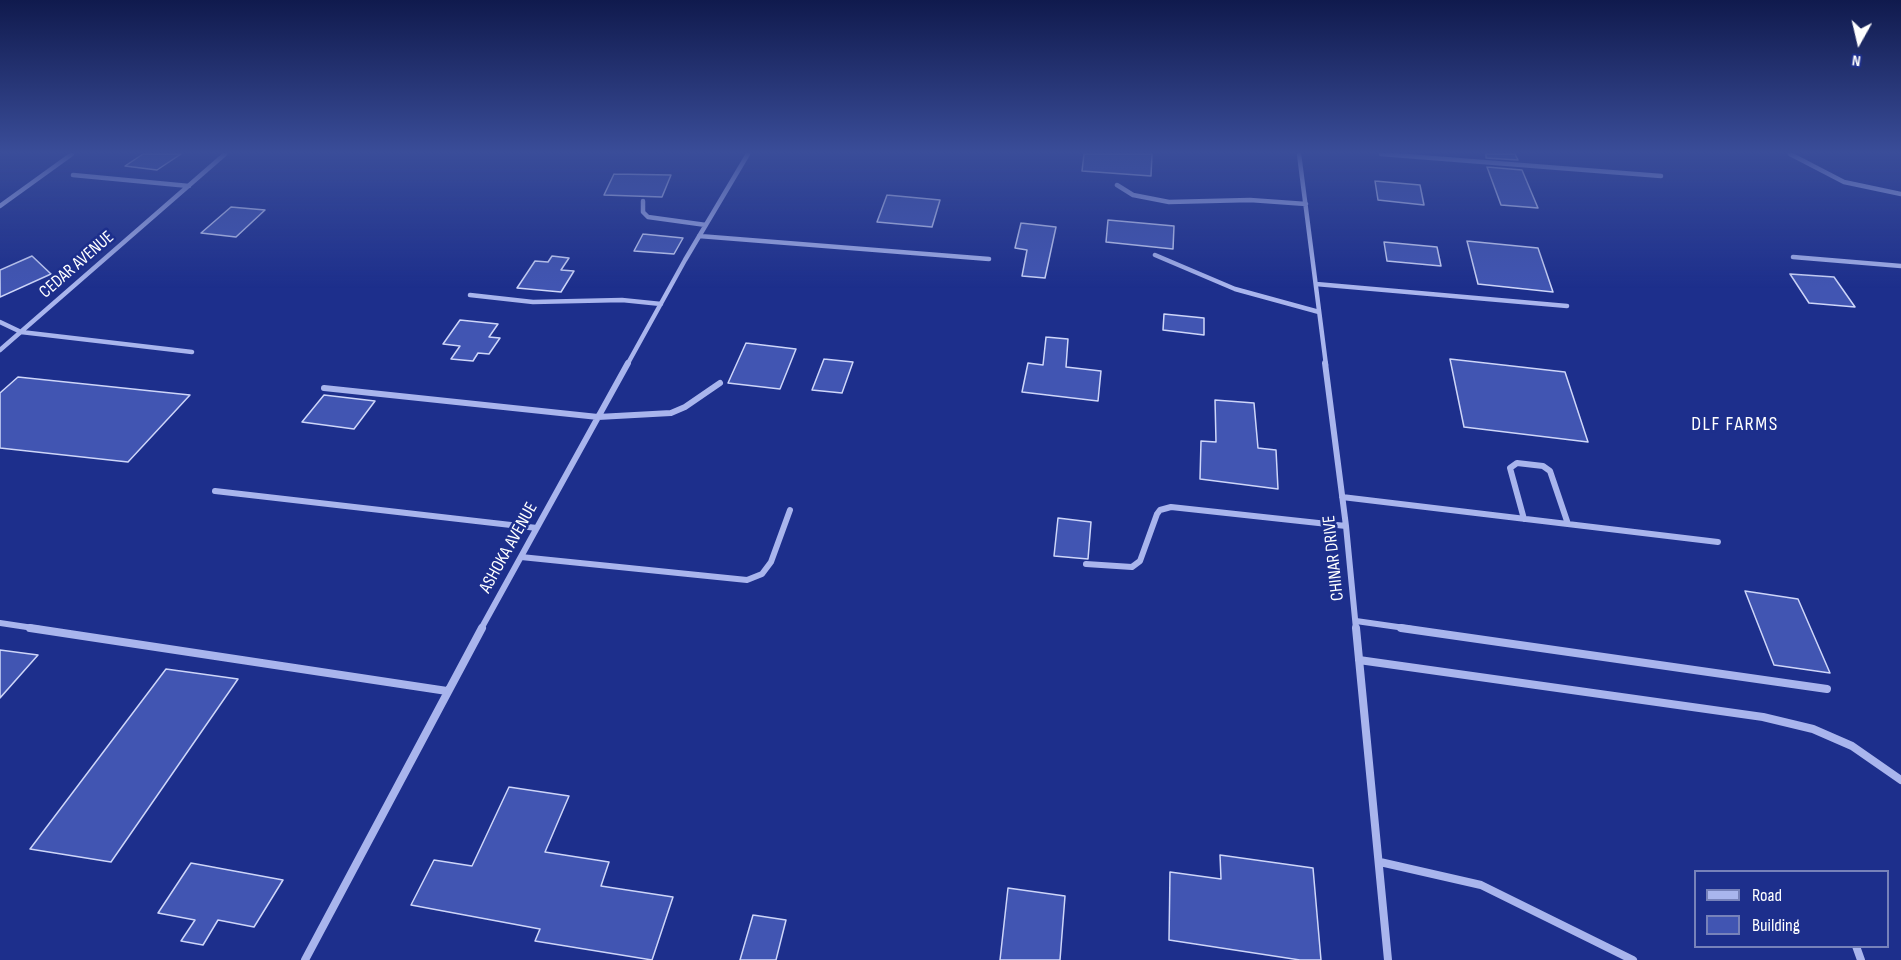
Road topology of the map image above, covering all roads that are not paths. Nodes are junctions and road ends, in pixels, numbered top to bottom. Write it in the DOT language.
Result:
graph roads {
  1 [pos="174,199"];
  2 [pos="721,199"];
  3 [pos="1153,199"];
  4 [pos="1305,199"];
  5 [pos="643,201"];
  6 [pos="1306,204"];
  7 [pos="706,225"];
  8 [pos="699,236"];
  9 [pos="1155,255"];
  10 [pos="1793,257"];
  11 [pos="989,259"];
  12 [pos="1901,266"];
  13 [pos="1316,285"];
  14 [pos="470,295"];
  15 [pos="661,304"];
  16 [pos="1567,306"];
  17 [pos="1320,312"];
  18 [pos="0,322"];
  19 [pos="21,332"];
  20 [pos="0,350"];
  21 [pos="192,352"];
  22 [pos="720,383"];
  23 [pos="324,387"];
  24 [pos="598,417"];
  25 [pos="215,491"];
  26 [pos="1342,497"];
  27 [pos="790,510"];
  28 [pos="1524,519"];
  29 [pos="1568,524"];
  30 [pos="1346,526"];
  31 [pos="537,528"];
  32 [pos="1718,542"];
  33 [pos="521,557"];
  34 [pos="1086,564"];
  35 [pos="1356,621"];
  36 [pos="0,623"];
  37 [pos="1359,660"];
  38 [pos="1827,689"];
  39 [pos="447,691"];
  40 [pos="1901,780"];
  41 [pos="1380,862"];
  42 [pos="305,960"];
  43 [pos="1388,960"];
  44 [pos="1633,960"];
  1 -- 19 [label="street, CEDAR AVENUE"];
  2 -- 7 [label="street, ASHOKA AVENUE"];
  3 -- 6 [label="street"];
  4 -- 6 [label="street, CHINAR DRIVE"];
  5 -- 7 [label="street"];
  6 -- 13 [label="street, CHINAR DRIVE"];
  7 -- 8 [label="street, ASHOKA AVENUE"];
  8 -- 11 [label="street"];
  8 -- 15 [label="street, ASHOKA AVENUE"];
  9 -- 17 [label="street"];
  10 -- 12 [label="street"];
  13 -- 16 [label="street"];
  13 -- 17 [label="street, CHINAR DRIVE"];
  14 -- 15 [label="street"];
  15 -- 24 [label="street, ASHOKA AVENUE"];
  17 -- 26 [label="street, CHINAR DRIVE"];
  18 -- 19 [label="street"];
  19 -- 20 [label="street, CEDAR AVENUE"];
  19 -- 21 [label="street"];
  22 -- 24 [label="street"];
  23 -- 24 [label="street"];
  24 -- 31 [label="street, ASHOKA AVENUE"];
  25 -- 31 [label="street"];
  26 -- 28 [label="street"];
  26 -- 30 [label="street, CHINAR DRIVE"];
  27 -- 33 [label="street"];
  28 -- 29 [label="street"];
  28 -- 29 [label="street"];
  29 -- 32 [label="street"];
  30 -- 34 [label="street"];
  30 -- 35 [label="street, CHINAR DRIVE"];
  31 -- 33 [label="street, ASHOKA AVENUE"];
  33 -- 39 [label="street, ASHOKA AVENUE"];
  35 -- 37 [label="street, CHINAR DRIVE"];
  35 -- 38 [label="street"];
  36 -- 39 [label="street"];
  37 -- 40 [label="street"];
  37 -- 41 [label="street, CHINAR DRIVE"];
  39 -- 42 [label="street, ASHOKA AVENUE"];
  41 -- 43 [label="street, CHINAR DRIVE"];
  41 -- 44 [label="street"];
}
